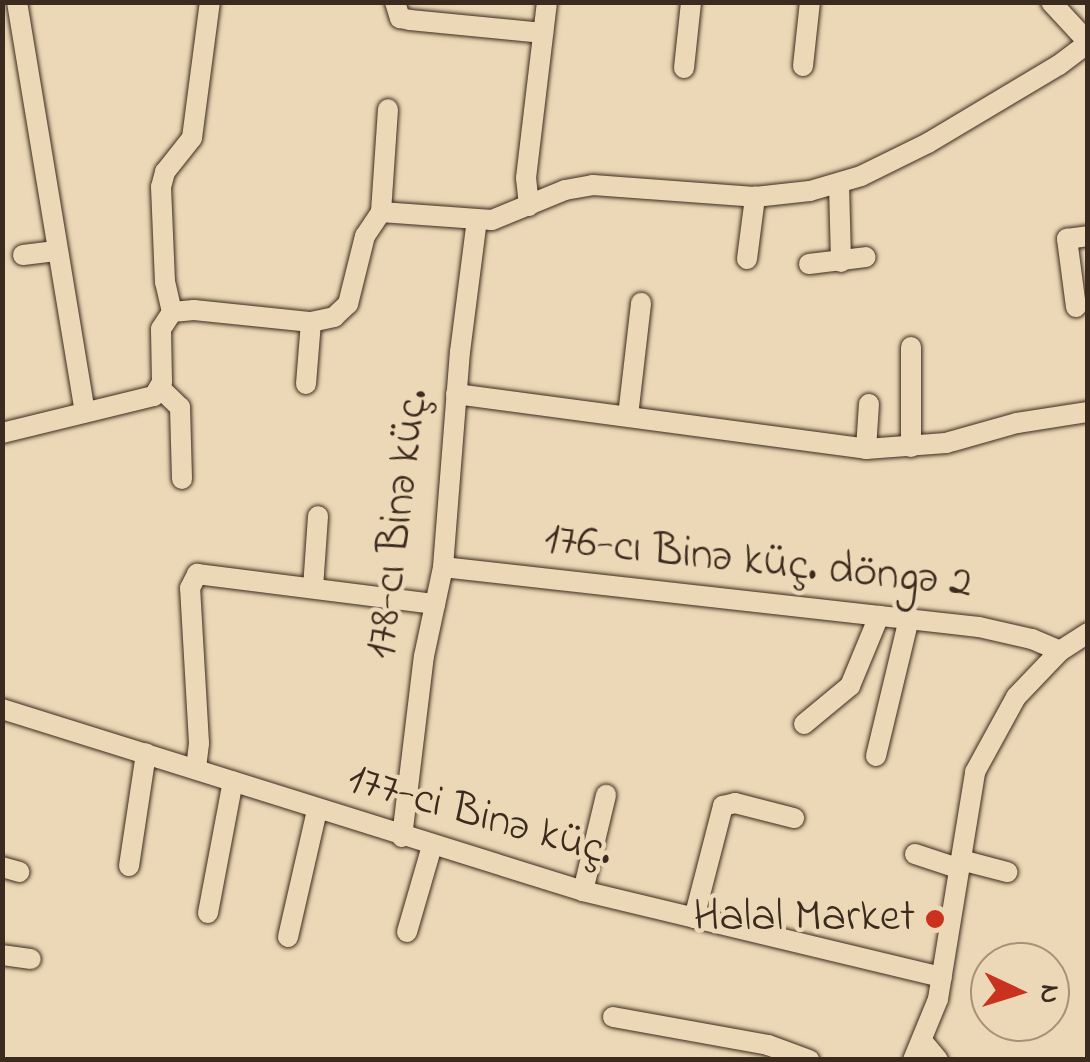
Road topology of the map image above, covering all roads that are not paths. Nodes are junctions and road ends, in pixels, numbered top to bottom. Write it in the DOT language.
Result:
graph roads {
  1 [pos="17,2"];
  2 [pos="210,2"];
  3 [pos="395,2"];
  4 [pos="548,2"];
  5 [pos="691,2"];
  6 [pos="810,2"];
  7 [pos="1051,2"];
  8 [pos="543,33"];
  9 [pos="1088,42"];
  10 [pos="803,66"];
  11 [pos="684,68"];
  12 [pos="388,109"];
  13 [pos="839,184"];
  14 [pos="755,197"];
  15 [pos="529,206"];
  16 [pos="381,212"];
  17 [pos="477,220"];
  18 [pos="1088,236"];
  19 [pos="56,251"];
  20 [pos="24,255"];
  21 [pos="866,257"];
  22 [pos="747,259"];
  23 [pos="841,262"];
  24 [pos="810,264"];
  25 [pos="641,303"];
  26 [pos="1076,307"];
  27 [pos="172,312"];
  28 [pos="312,322"];
  29 [pos="911,347"];
  30 [pos="306,384"];
  31 [pos="160,388"];
  32 [pos="456,394"];
  33 [pos="869,404"];
  34 [pos="85,412"];
  35 [pos="1088,412"];
  36 [pos="628,416"];
  37 [pos="2,433"];
  38 [pos="911,447"];
  39 [pos="866,449"];
  40 [pos="182,478"];
  41 [pos="318,516"];
  42 [pos="443,568"];
  43 [pos="313,588"];
  44 [pos="435,604"];
  45 [pos="878,616"];
  46 [pos="909,620"];
  47 [pos="1088,633"];
  48 [pos="1060,651"];
  49 [pos="2,709"];
  50 [pos="804,724"];
  51 [pos="146,753"];
  52 [pos="876,756"];
  53 [pos="196,768"];
  54 [pos="234,781"];
  55 [pos="606,794"];
  56 [pos="317,810"];
  57 [pos="794,818"];
  58 [pos="402,837"];
  59 [pos="432,846"];
  60 [pos="916,854"];
  61 [pos="961,864"];
  62 [pos="129,866"];
  63 [pos="1007,872"];
  64 [pos="583,891"];
  65 [pos="208,913"];
  66 [pos="694,918"];
  67 [pos="407,932"];
  68 [pos="288,937"];
  69 [pos="2,955"];
  70 [pos="31,959"];
  71 [pos="942,977"];
  72 [pos="614,1017"];
  73 [pos="918,1051"];
  74 [pos="809,1060"];
  75 [pos="938,1060"];
  1 -- 19 [label="street"];
  2 -- 27 [label="street"];
  3 -- 8 [label="street"];
  4 -- 8 [label="street"];
  5 -- 11 [label="street"];
  6 -- 10 [label="street"];
  7 -- 9 [label="street"];
  8 -- 15 [label="street"];
  9 -- 13 [label="street"];
  12 -- 16 [label="street"];
  13 -- 14 [label="street"];
  13 -- 23 [label="street"];
  14 -- 15 [label="street"];
  14 -- 22 [label="street"];
  15 -- 17 [label="street"];
  16 -- 17 [label="street"];
  16 -- 28 [label="street"];
  17 -- 32 [label="street, 178-cı Binə küç."];
  18 -- 26 [label="street"];
  19 -- 20 [label="street"];
  19 -- 34 [label="street"];
  21 -- 23 [label="street"];
  23 -- 24 [label="street"];
  25 -- 36 [label="street"];
  27 -- 28 [label="street"];
  27 -- 31 [label="street"];
  28 -- 30 [label="street"];
  29 -- 38 [label="street"];
  31 -- 34 [label="street"];
  31 -- 40 [label="street"];
  32 -- 36 [label="street"];
  32 -- 42 [label="street, 178-cı Binə küç."];
  33 -- 39 [label="street"];
  34 -- 37 [label="street"];
  35 -- 38 [label="street"];
  36 -- 39 [label="street"];
  38 -- 39 [label="street"];
  41 -- 43 [label="street"];
  42 -- 44 [label="street, 178-cı Binə küç."];
  42 -- 45 [label="street, 176-cı Binə küç. döngə 2"];
  43 -- 44 [label="street"];
  43 -- 53 [label="street"];
  44 -- 58 [label="street, 178-cı Binə küç."];
  45 -- 46 [label="street, 176-cı Binə küç. döngə 2"];
  45 -- 50 [label="street"];
  46 -- 48 [label="street, 176-cı Binə küç. döngə 2"];
  46 -- 52 [label="street"];
  47 -- 48 [label="street"];
  48 -- 61 [label="street"];
  49 -- 51 [label="street, 177-ci Binə küç."];
  51 -- 53 [label="street, 177-ci Binə küç."];
  51 -- 62 [label="street"];
  53 -- 54 [label="street, 177-ci Binə küç."];
  54 -- 56 [label="street, 177-ci Binə küç."];
  54 -- 65 [label="street"];
  55 -- 64 [label="street"];
  56 -- 58 [label="street, 177-ci Binə küç."];
  56 -- 68 [label="street"];
  57 -- 66 [label="street"];
  58 -- 59 [label="street, 177-ci Binə küç."];
  59 -- 64 [label="street, 177-ci Binə küç."];
  59 -- 67 [label="street"];
  60 -- 61 [label="street"];
  61 -- 63 [label="street"];
  61 -- 71 [label="street"];
  64 -- 66 [label="street, 177-ci Binə küç."];
  66 -- 71 [label="street, 177-ci Binə küç."];
  69 -- 70 [label="street"];
  71 -- 73 [label="street"];
  72 -- 74 [label="street"];
  73 -- 75 [label="street"];
}
